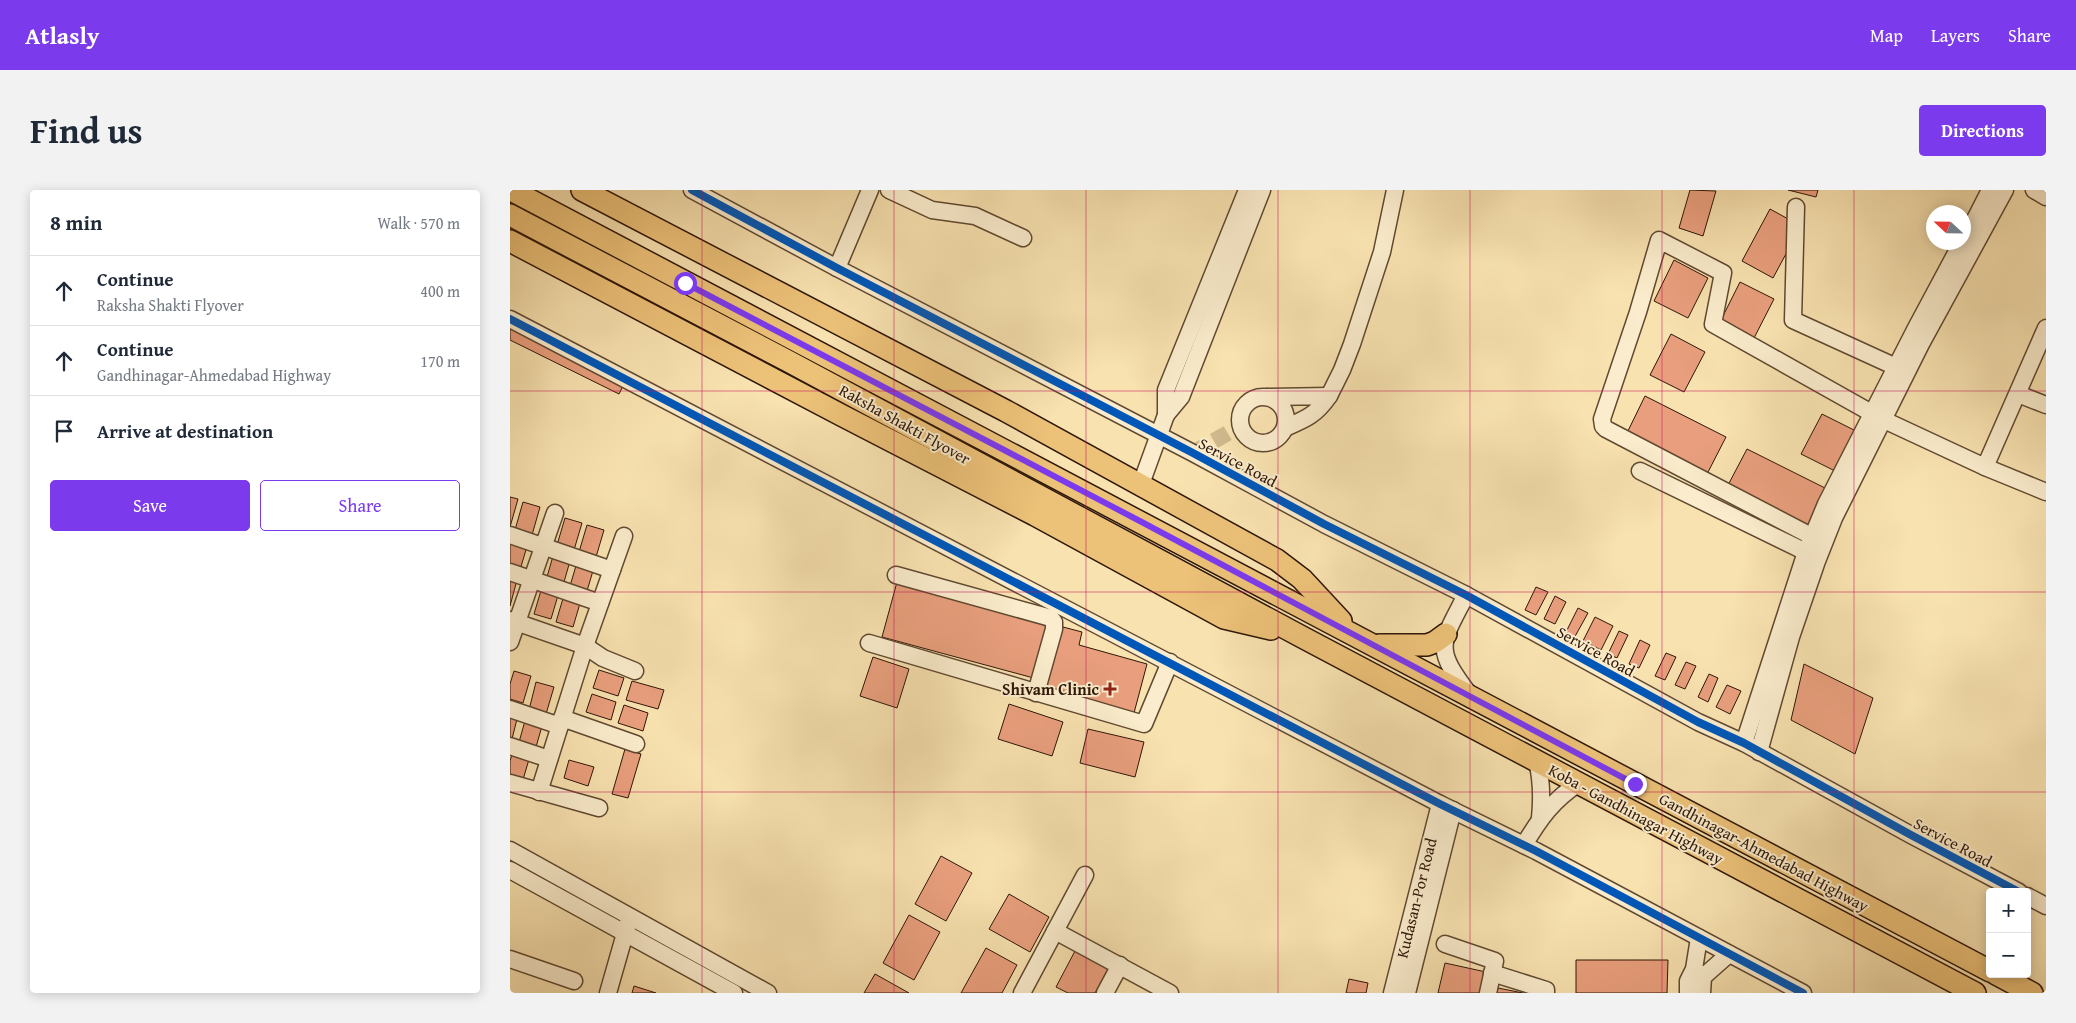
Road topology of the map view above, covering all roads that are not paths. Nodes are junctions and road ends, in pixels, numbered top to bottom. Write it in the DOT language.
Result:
graph roads {
  1 [pos="511,190"];
  2 [pos="582,190"];
  3 [pos="692,190"];
  4 [pos="870,190"];
  5 [pos="889,190"];
  6 [pos="1247,190"];
  7 [pos="1262,190"];
  8 [pos="1395,190"];
  9 [pos="1990,190"];
  10 [pos="2005,190"];
  11 [pos="1796,207"];
  12 [pos="510,215"];
  13 [pos="1971,227"];
  14 [pos="1023,238"];
  15 [pos="510,240"];
  16 [pos="1959,250"];
  17 [pos="837,268"];
  18 [pos="510,319"];
  19 [pos="2046,328"];
  20 [pos="1896,367"];
  21 [pos="2018,394"];
  22 [pos="1329,396"];
  23 [pos="1267,397"];
  24 [pos="2046,406"];
  25 [pos="1166,415"];
  26 [pos="1878,417"];
  27 [pos="1285,428"];
  28 [pos="1160,436"];
  29 [pos="1985,467"];
  30 [pos="1640,471"];
  31 [pos="1140,484"];
  32 [pos="2046,492"];
  33 [pos="555,513"];
  34 [pos="510,535"];
  35 [pos="624,536"];
  36 [pos="1810,544"];
  37 [pos="543,546"];
  38 [pos="612,570"];
  39 [pos="510,572"];
  40 [pos="896,575"];
  41 [pos="532,579"];
  42 [pos="1466,596"];
  43 [pos="600,603"];
  44 [pos="513,621"];
  45 [pos="1446,634"];
  46 [pos="1785,634"];
  47 [pos="1298,635"];
  48 [pos="1362,639"];
  49 [pos="510,642"];
  50 [pos="869,643"];
  51 [pos="585,646"];
  52 [pos="1170,662"];
  53 [pos="635,670"];
  54 [pos="1036,692"];
  55 [pos="1471,697"];
  56 [pos="510,709"];
  57 [pos="561,722"];
  58 [pos="1744,743"];
  59 [pos="636,744"];
  60 [pos="510,746"];
  61 [pos="1759,752"];
  62 [pos="550,759"];
  63 [pos="1537,761"];
  64 [pos="510,783"];
  65 [pos="1579,783"];
  66 [pos="539,792"];
  67 [pos="1446,807"];
  68 [pos="599,808"];
  69 [pos="1540,818"];
  70 [pos="1524,846"];
  71 [pos="510,850"];
  72 [pos="510,870"];
  73 [pos="1084,875"];
  74 [pos="2011,888"];
  75 [pos="2031,898"];
  76 [pos="2046,906"];
  77 [pos="1418,922"];
  78 [pos="628,924"];
  79 [pos="1055,931"];
  80 [pos="1699,938"];
  81 [pos="1445,944"];
  82 [pos="510,948"];
  83 [pos="1729,954"];
  84 [pos="510,959"];
  85 [pos="530,965"];
  86 [pos="1120,965"];
  87 [pos="1986,969"];
  88 [pos="1492,973"];
  89 [pos="2004,978"];
  90 [pos="1700,979"];
  91 [pos="574,981"];
  92 [pos="1161,991"];
  93 [pos="608,993"];
  94 [pos="734,993"];
  95 [pos="768,993"];
  96 [pos="1022,993"];
  97 [pos="1105,993"];
  98 [pos="1392,993"];
  99 [pos="1407,993"];
  100 [pos="1488,993"];
  101 [pos="1546,993"];
  102 [pos="1688,993"];
  103 [pos="1803,993"];
  104 [pos="1975,993"];
  105 [pos="2032,993"];
  1 -- 48 [label="main road, Raksha Shakti Flyover"];
  2 -- 31 [label="main road"];
  3 -- 17 [label="street, Service Road"];
  4 -- 17 [label="street"];
  5 -- 14 [label="street"];
  6 -- 25 [label="street"];
  7 -- 25 [label="street"];
  8 -- 22 [label="street"];
  9 -- 13 [label="street"];
  10 -- 26 [label="street"];
  11 -- 20 [label="street"];
  12 -- 47 [label="main road, Raksha Shakti Flyover"];
  15 -- 47 [label="main road"];
  16 -- 20 [label="street"];
  17 -- 28 [label="street, Service Road"];
  18 -- 52 [label="street"];
  19 -- 21 [label="street"];
  20 -- 26 [label="street"];
  21 -- 24 [label="street"];
  21 -- 29 [label="street"];
  22 -- 23 [label="street"];
  22 -- 27 [label="street"];
  23 -- 27 [label="street"];
  23 -- 27 [label="street"];
  25 -- 28 [label="street"];
  26 -- 29 [label="street"];
  26 -- 36 [label="street"];
  26 -- 36 [label="street"];
  26 -- 46 [label="street"];
  28 -- 31 [label="street"];
  28 -- 42 [label="street, Service Road"];
  29 -- 32 [label="street"];
  30 -- 36 [label="street"];
  31 -- 48 [label="main road"];
  33 -- 37 [label="street"];
  34 -- 37 [label="street"];
  35 -- 38 [label="street"];
  36 -- 46 [label="street"];
  37 -- 38 [label="street"];
  37 -- 41 [label="street"];
  38 -- 43 [label="street"];
  39 -- 41 [label="street"];
  40 -- 54 [label="street"];
  41 -- 43 [label="street"];
  41 -- 44 [label="street"];
  42 -- 45 [label="street"];
  42 -- 58 [label="street, Service Road"];
  43 -- 51 [label="street"];
  44 -- 49 [label="street"];
  44 -- 51 [label="street"];
  45 -- 48 [label="main road"];
  45 -- 55 [label="street"];
  46 -- 58 [label="street"];
  46 -- 61 [label="street"];
  47 -- 63 [label="main road, Koba - Gandhinagar Highway"];
  48 -- 55 [label="main road, Gandhinagar-Ahmedabad Highway"];
  50 -- 54 [label="street"];
  51 -- 53 [label="street"];
  51 -- 57 [label="street"];
  52 -- 54 [label="street"];
  52 -- 67 [label="street"];
  55 -- 87 [label="main road, Gandhinagar-Ahmedabad Highway"];
  56 -- 57 [label="street"];
  57 -- 59 [label="street"];
  57 -- 62 [label="street"];
  58 -- 61 [label="street, Service Road"];
  60 -- 62 [label="street"];
  61 -- 74 [label="street, Service Road"];
  62 -- 66 [label="street"];
  63 -- 65 [label="main road, Koba - Gandhinagar Highway"];
  63 -- 69 [label="street"];
  64 -- 66 [label="street"];
  65 -- 69 [label="street"];
  65 -- 104 [label="main road, Koba - Gandhinagar Highway"];
  66 -- 68 [label="street"];
  67 -- 70 [label="street"];
  67 -- 77 [label="street, Kudasan-Por Road"];
  69 -- 70 [label="street"];
  70 -- 80 [label="street"];
  71 -- 78 [label="street"];
  72 -- 78 [label="street"];
  73 -- 79 [label="street"];
  75 -- 76 [label="street"];
  77 -- 98 [label="street, Kudasan-Por Road"];
  77 -- 99 [label="street, Kudasan-Por Road"];
  78 -- 93 [label="street"];
  78 -- 94 [label="street"];
  78 -- 95 [label="street"];
  79 -- 86 [label="street"];
  79 -- 96 [label="street"];
  80 -- 83 [label="street"];
  80 -- 90 [label="street"];
  81 -- 88 [label="street"];
  82 -- 85 [label="street"];
  83 -- 90 [label="street"];
  83 -- 103 [label="street"];
  84 -- 85 [label="street"];
  85 -- 91 [label="street"];
  86 -- 92 [label="street"];
  86 -- 97 [label="street"];
  88 -- 100 [label="street"];
  88 -- 101 [label="street"];
  89 -- 105 [label="main road"];
  90 -- 102 [label="street"];
}
